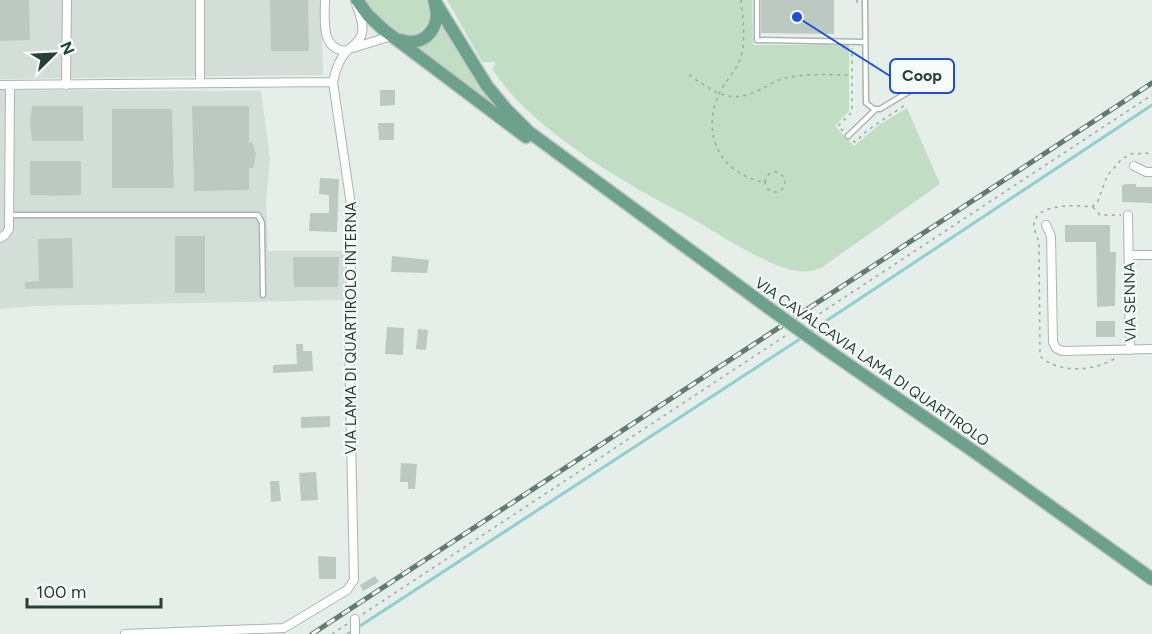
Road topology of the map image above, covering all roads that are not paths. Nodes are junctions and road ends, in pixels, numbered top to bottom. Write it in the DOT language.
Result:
graph roads {
  1 [pos="67,0"];
  2 [pos="200,0"];
  3 [pos="325,0"];
  4 [pos="356,0"];
  5 [pos="434,0"];
  6 [pos="757,0"];
  7 [pos="865,0"];
  8 [pos="393,36"];
  9 [pos="865,42"];
  10 [pos="349,50"];
  11 [pos="333,82"];
  12 [pos="200,83"];
  13 [pos="0,85"];
  14 [pos="10,85"];
  15 [pos="66,85"];
  16 [pos="915,88"];
  17 [pos="876,109"];
  18 [pos="848,136"];
  19 [pos="1134,166"];
  20 [pos="575,168"];
  21 [pos="1152,172"];
  22 [pos="1128,214"];
  23 [pos="9,215"];
  24 [pos="1046,225"];
  25 [pos="0,238"];
  26 [pos="1129,255"];
  27 [pos="1152,255"];
  28 [pos="262,295"];
  29 [pos="1130,350"];
  30 [pos="1152,350"];
  31 [pos="1152,579"];
  32 [pos="355,619"];
  33 [pos="125,634"];
  34 [pos="355,634"];
  1 -- 15 [label="street"];
  2 -- 12 [label="street"];
  3 -- 10 [label="street"];
  4 -- 8 [label="main road, VIA CAVALCAVIA LAMA DI QUARTIROLO"];
  4 -- 10 [label="street"];
  5 -- 8 [label="main road, VIA CAVALCAVIA LAMA DI QUARTIROLO"];
  5 -- 20 [label="main road, VIA CAVALCAVIA LAMA DI QUARTIROLO"];
  6 -- 9 [label="lane"];
  7 -- 9 [label="lane"];
  8 -- 10 [label="street"];
  8 -- 20 [label="main road, VIA CAVALCAVIA LAMA DI QUARTIROLO"];
  9 -- 17 [label="lane"];
  10 -- 11 [label="street"];
  11 -- 12 [label="street"];
  11 -- 33 [label="street, VIA LAMA DI QUARTIROLO INTERNA"];
  12 -- 15 [label="street"];
  13 -- 14 [label="street"];
  14 -- 15 [label="street"];
  14 -- 23 [label="street"];
  16 -- 17 [label="lane"];
  17 -- 18 [label="lane"];
  19 -- 21 [label="street"];
  20 -- 31 [label="main road, VIA CAVALCAVIA LAMA DI QUARTIROLO, bridge"];
  22 -- 26 [label="street, VIA SENNA"];
  23 -- 25 [label="street"];
  23 -- 28 [label="lane"];
  24 -- 29 [label="street"];
  26 -- 27 [label="street, VIA SENNA"];
  26 -- 29 [label="street, VIA SENNA"];
  29 -- 30 [label="street"];
  32 -- 34 [label="street"];
}
